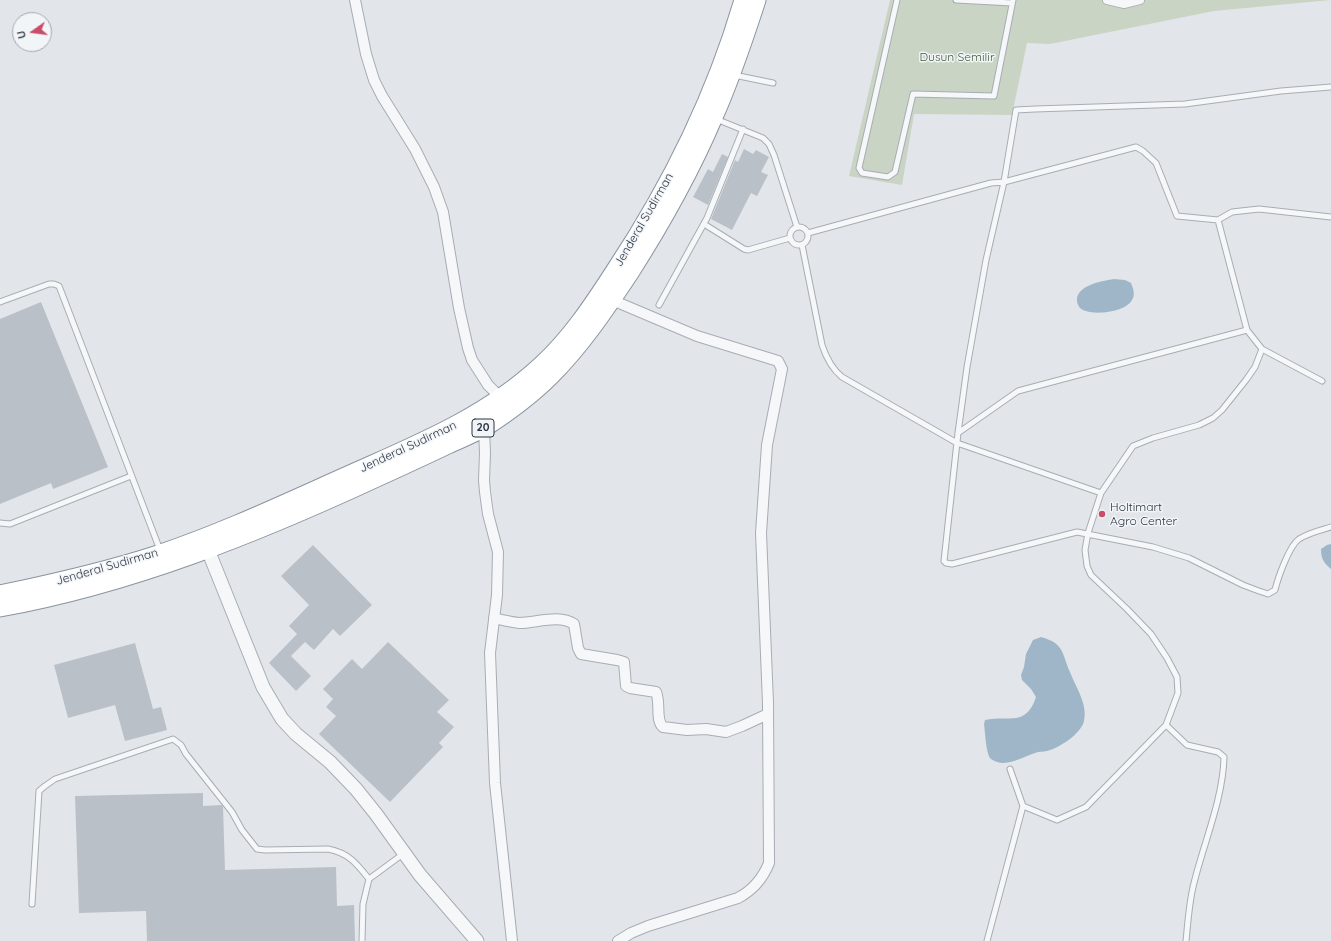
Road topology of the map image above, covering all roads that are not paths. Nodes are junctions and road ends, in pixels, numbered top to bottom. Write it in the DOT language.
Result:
graph roads {
  1 [pos="355,0"];
  2 [pos="743,0"];
  3 [pos="757,0"];
  4 [pos="897,0"];
  5 [pos="956,0"];
  6 [pos="1107,0"];
  7 [pos="1140,0"];
  8 [pos="1012,2"];
  9 [pos="731,75"];
  10 [pos="773,83"];
  11 [pos="1331,87"];
  12 [pos="708,116"];
  13 [pos="743,129"];
  14 [pos="1004,182"];
  15 [pos="1331,217"];
  16 [pos="1218,220"];
  17 [pos="704,224"];
  18 [pos="797,227"];
  19 [pos="808,233"];
  20 [pos="790,238"];
  21 [pos="802,245"];
  22 [pos="612,300"];
  23 [pos="0,302"];
  24 [pos="660,304"];
  25 [pos="1247,330"];
  26 [pos="1262,349"];
  27 [pos="1322,381"];
  28 [pos="501,398"];
  29 [pos="484,428"];
  30 [pos="958,433"];
  31 [pos="957,443"];
  32 [pos="131,476"];
  33 [pos="1101,493"];
  34 [pos="0,523"];
  35 [pos="1331,526"];
  36 [pos="1088,533"];
  37 [pos="208,550"];
  38 [pos="161,553"];
  39 [pos="0,594"];
  40 [pos="0,608"];
  41 [pos="494,618"];
  42 [pos="768,714"];
  43 [pos="1166,724"];
  44 [pos="1010,769"];
  45 [pos="1023,806"];
  46 [pos="404,853"];
  47 [pos="369,879"];
  48 [pos="32,904"];
  49 [pos="362,941"];
  50 [pos="477,941"];
  51 [pos="512,941"];
  52 [pos="618,941"];
  53 [pos="987,941"];
  54 [pos="1186,941"];
  1 -- 28 [label="street"];
  2 -- 12 [label="highway, Jenderal Sudirman / 20"];
  3 -- 9 [label="highway, 20"];
  4 -- 8 [label="lane"];
  5 -- 8 [label="lane"];
  6 -- 7 [label="street"];
  9 -- 10 [label="lane"];
  9 -- 12 [label="highway, 20"];
  11 -- 14 [label="lane"];
  12 -- 13 [label="lane"];
  12 -- 22 [label="highway, 20"];
  12 -- 28 [label="highway, Jenderal Sudirman / 20"];
  13 -- 17 [label="lane"];
  13 -- 18 [label="lane"];
  14 -- 16 [label="lane"];
  14 -- 19 [label="lane"];
  14 -- 30 [label="lane"];
  15 -- 16 [label="lane"];
  16 -- 25 [label="lane"];
  17 -- 20 [label="lane"];
  17 -- 24 [label="lane"];
  18 -- 19 [label="lane"];
  18 -- 20 [label="lane"];
  19 -- 21 [label="lane"];
  20 -- 21 [label="lane"];
  21 -- 31 [label="lane"];
  22 -- 29 [label="highway, 20"];
  22 -- 42 [label="street"];
  23 -- 32 [label="lane"];
  25 -- 26 [label="lane"];
  25 -- 30 [label="lane"];
  26 -- 27 [label="lane"];
  26 -- 33 [label="lane"];
  28 -- 38 [label="highway, Jenderal Sudirman / 20"];
  29 -- 37 [label="highway, 20"];
  29 -- 41 [label="street"];
  30 -- 31 [label="lane"];
  31 -- 33 [label="lane"];
  31 -- 36 [label="lane"];
  32 -- 34 [label="lane"];
  32 -- 38 [label="lane"];
  33 -- 36 [label="lane"];
  35 -- 36 [label="lane"];
  36 -- 43 [label="lane"];
  37 -- 40 [label="highway, 20"];
  37 -- 46 [label="street"];
  38 -- 39 [label="highway, Jenderal Sudirman / 20"];
  41 -- 42 [label="street"];
  41 -- 51 [label="street"];
  42 -- 52 [label="street"];
  43 -- 45 [label="lane"];
  43 -- 54 [label="lane"];
  44 -- 45 [label="lane"];
  45 -- 53 [label="lane"];
  46 -- 47 [label="lane"];
  46 -- 50 [label="street"];
  47 -- 48 [label="lane"];
  47 -- 49 [label="lane"];
}
